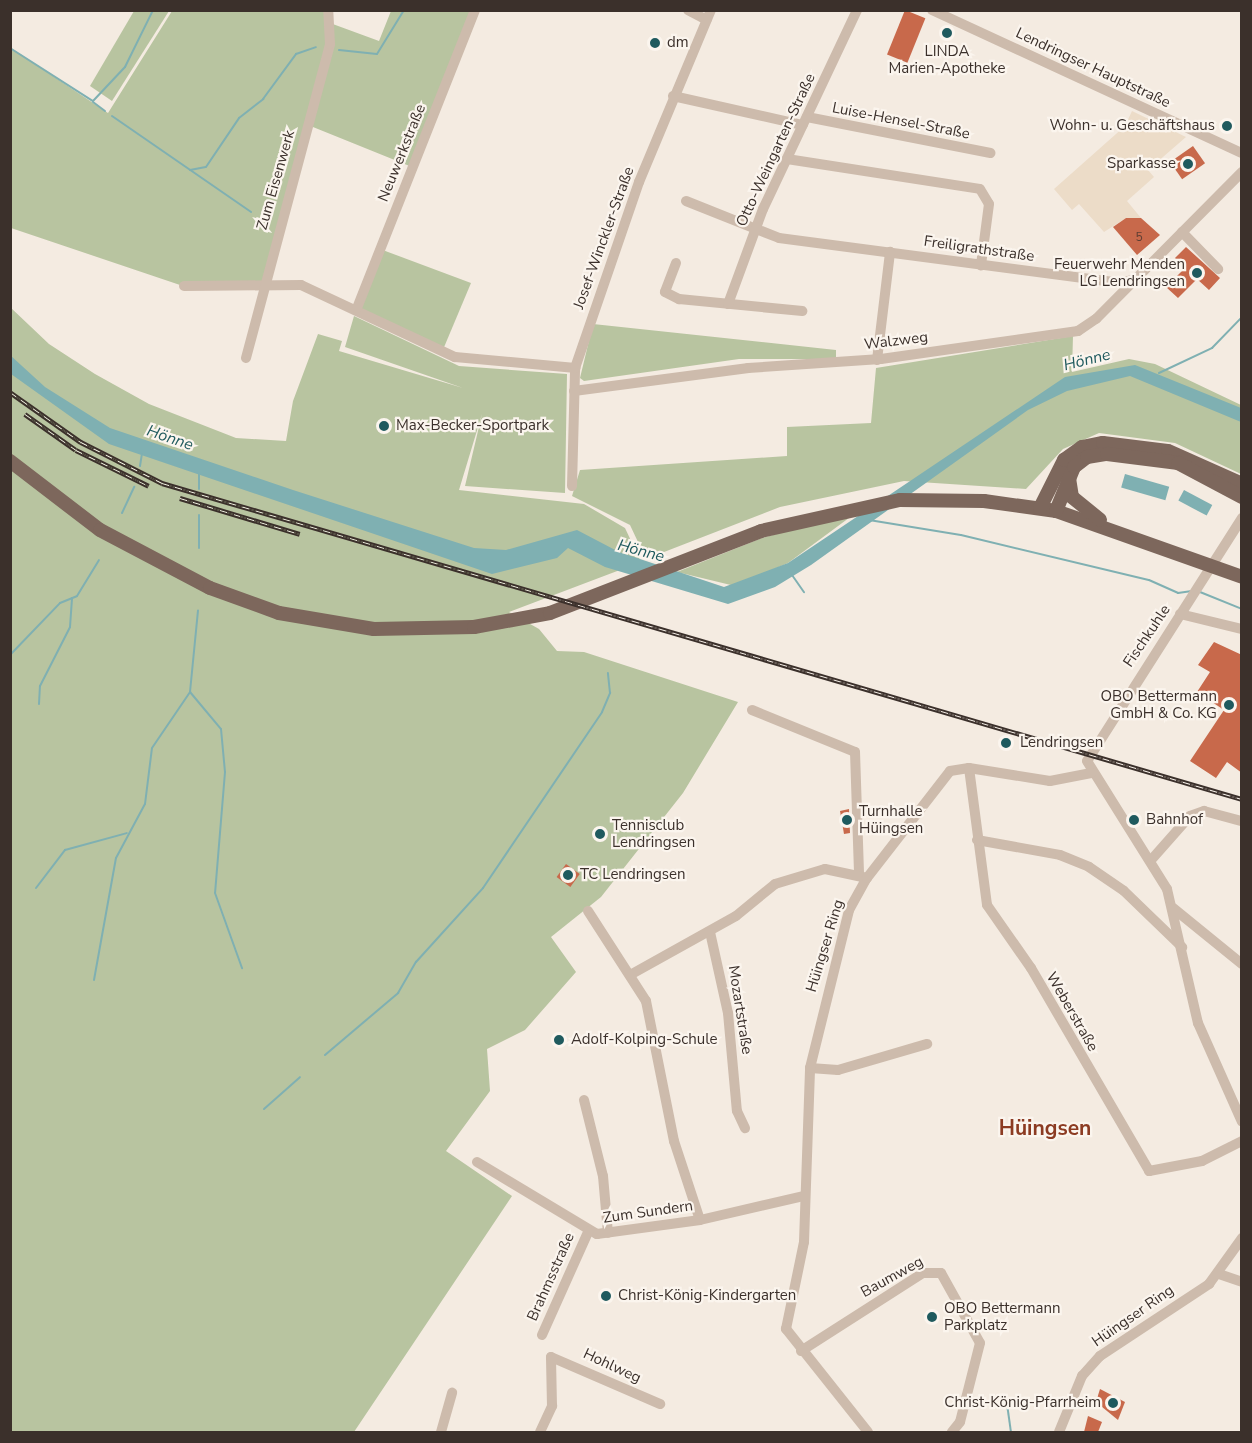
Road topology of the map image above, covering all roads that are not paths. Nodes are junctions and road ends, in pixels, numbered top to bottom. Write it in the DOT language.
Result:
graph roads {
  1 [pos="328,10"];
  2 [pos="475,10"];
  3 [pos="688,10"];
  4 [pos="857,10"];
  5 [pos="932,10"];
  6 [pos="709,15"];
  7 [pos="673,96"];
  8 [pos="805,121"];
  9 [pos="990,153"];
  10 [pos="1242,153"];
  11 [pos="787,159"];
  12 [pos="1242,172"];
  13 [pos="686,201"];
  14 [pos="756,227"];
  15 [pos="1182,232"];
  16 [pos="890,252"];
  17 [pos="676,263"];
  18 [pos="981,264"];
  19 [pos="1218,269"];
  20 [pos="1135,279"];
  21 [pos="184,286"];
  22 [pos="263,289"];
  23 [pos="728,304"];
  24 [pos="357,308"];
  25 [pos="802,311"];
  26 [pos="246,358"];
  27 [pos="877,360"];
  28 [pos="575,368"];
  29 [pos="574,391"];
  30 [pos="10,461"];
  31 [pos="1069,476"];
  32 [pos="1242,484"];
  33 [pos="572,486"];
  34 [pos="1242,497"];
  35 [pos="1040,508"];
  36 [pos="1056,511"];
  37 [pos="1242,518"];
  38 [pos="1109,526"];
  39 [pos="1242,577"];
  40 [pos="1180,614"];
  41 [pos="1242,629"];
  42 [pos="752,710"];
  43 [pos="969,768"];
  44 [pos="1091,773"];
  45 [pos="1242,821"];
  46 [pos="977,840"];
  47 [pos="1152,859"];
  48 [pos="863,876"];
  49 [pos="1173,908"];
  50 [pos="588,910"];
  51 [pos="710,932"];
  52 [pos="1182,947"];
  53 [pos="1242,964"];
  54 [pos="630,975"];
  55 [pos="927,1044"];
  56 [pos="810,1068"];
  57 [pos="584,1100"];
  58 [pos="1242,1122"];
  59 [pos="745,1128"];
  60 [pos="1242,1141"];
  61 [pos="477,1162"];
  62 [pos="804,1196"];
  63 [pos="700,1220"];
  64 [pos="588,1232"];
  65 [pos="608,1233"];
  66 [pos="1242,1238"];
  67 [pos="1219,1274"];
  68 [pos="1242,1282"];
  69 [pos="542,1335"];
  70 [pos="801,1350"];
  71 [pos="452,1393"];
  72 [pos="660,1404"];
  73 [pos="441,1432"];
  74 [pos="540,1432"];
  75 [pos="868,1432"];
  76 [pos="952,1432"];
  77 [pos="1059,1432"];
  1 -- 22 [label="street, Zum Eisenwerk"];
  2 -- 24 [label="street, Neuwerkstraße"];
  3 -- 6 [label="street"];
  4 -- 8 [label="street, Otto-Weingarten-Straße"];
  5 -- 10 [label="street, Lendringser Hauptstraße"];
  6 -- 7 [label="street, Josef-Winckler-Straße"];
  7 -- 8 [label="street, Luise-Hensel-Straße"];
  7 -- 28 [label="street, Josef-Winckler-Straße"];
  8 -- 9 [label="street, Luise-Hensel-Straße"];
  8 -- 11 [label="street, Otto-Weingarten-Straße"];
  11 -- 14 [label="street, Otto-Weingarten-Straße"];
  11 -- 18 [label="street"];
  12 -- 15 [label="street, Walzweg"];
  13 -- 14 [label="street, Freiligrathstraße"];
  14 -- 16 [label="street, Freiligrathstraße"];
  14 -- 23 [label="street, Otto-Weingarten-Straße"];
  15 -- 19 [label="street"];
  15 -- 20 [label="street, Walzweg"];
  16 -- 18 [label="street, Freiligrathstraße"];
  16 -- 27 [label="street"];
  17 -- 23 [label="street"];
  18 -- 20 [label="street, Freiligrathstraße"];
  20 -- 27 [label="street, Walzweg"];
  21 -- 22 [label="street"];
  22 -- 24 [label="street"];
  22 -- 26 [label="street, Zum Eisenwerk"];
  23 -- 25 [label="street"];
  24 -- 28 [label="street"];
  27 -- 29 [label="street, Walzweg"];
  28 -- 29 [label="street, Josef-Winckler-Straße"];
  29 -- 33 [label="street, Josef-Winckler-Straße"];
  30 -- 35 [label="main road"];
  31 -- 34 [label="main road"];
  31 -- 36 [label="main road"];
  31 -- 38 [label="main road"];
  32 -- 35 [label="main road"];
  35 -- 36 [label="main road"];
  36 -- 38 [label="main road"];
  37 -- 40 [label="street, Fischkuhle"];
  38 -- 39 [label="main road"];
  40 -- 41 [label="street"];
  40 -- 44 [label="street, Fischkuhle"];
  42 -- 48 [label="street"];
  43 -- 44 [label="street"];
  43 -- 46 [label="street, Weberstraße"];
  43 -- 48 [label="street, Hüingser Ring"];
  44 -- 47 [label="street"];
  45 -- 47 [label="street"];
  46 -- 52 [label="street"];
  46 -- 60 [label="street, Weberstraße"];
  47 -- 49 [label="street"];
  48 -- 51 [label="street"];
  48 -- 56 [label="street, Hüingser Ring"];
  49 -- 52 [label="street"];
  49 -- 53 [label="street"];
  50 -- 54 [label="street"];
  51 -- 54 [label="street"];
  51 -- 59 [label="street, Mozartstraße"];
  52 -- 58 [label="street"];
  54 -- 63 [label="street"];
  55 -- 56 [label="street"];
  56 -- 62 [label="street, Hüingser Ring"];
  57 -- 65 [label="street"];
  61 -- 64 [label="street, Zum Sundern"];
  62 -- 63 [label="street, Zum Sundern"];
  62 -- 70 [label="street, Hüingser Ring"];
  63 -- 65 [label="street, Zum Sundern"];
  64 -- 65 [label="street, Zum Sundern"];
  64 -- 69 [label="street, Brahmsstraße"];
  66 -- 67 [label="street, Hüingser Ring"];
  67 -- 68 [label="street"];
  67 -- 77 [label="street, Hüingser Ring"];
  70 -- 75 [label="street, Hüingser Ring"];
  70 -- 76 [label="street, Baumweg"];
  71 -- 73 [label="street"];
  72 -- 74 [label="street, Hohlweg"];
}
